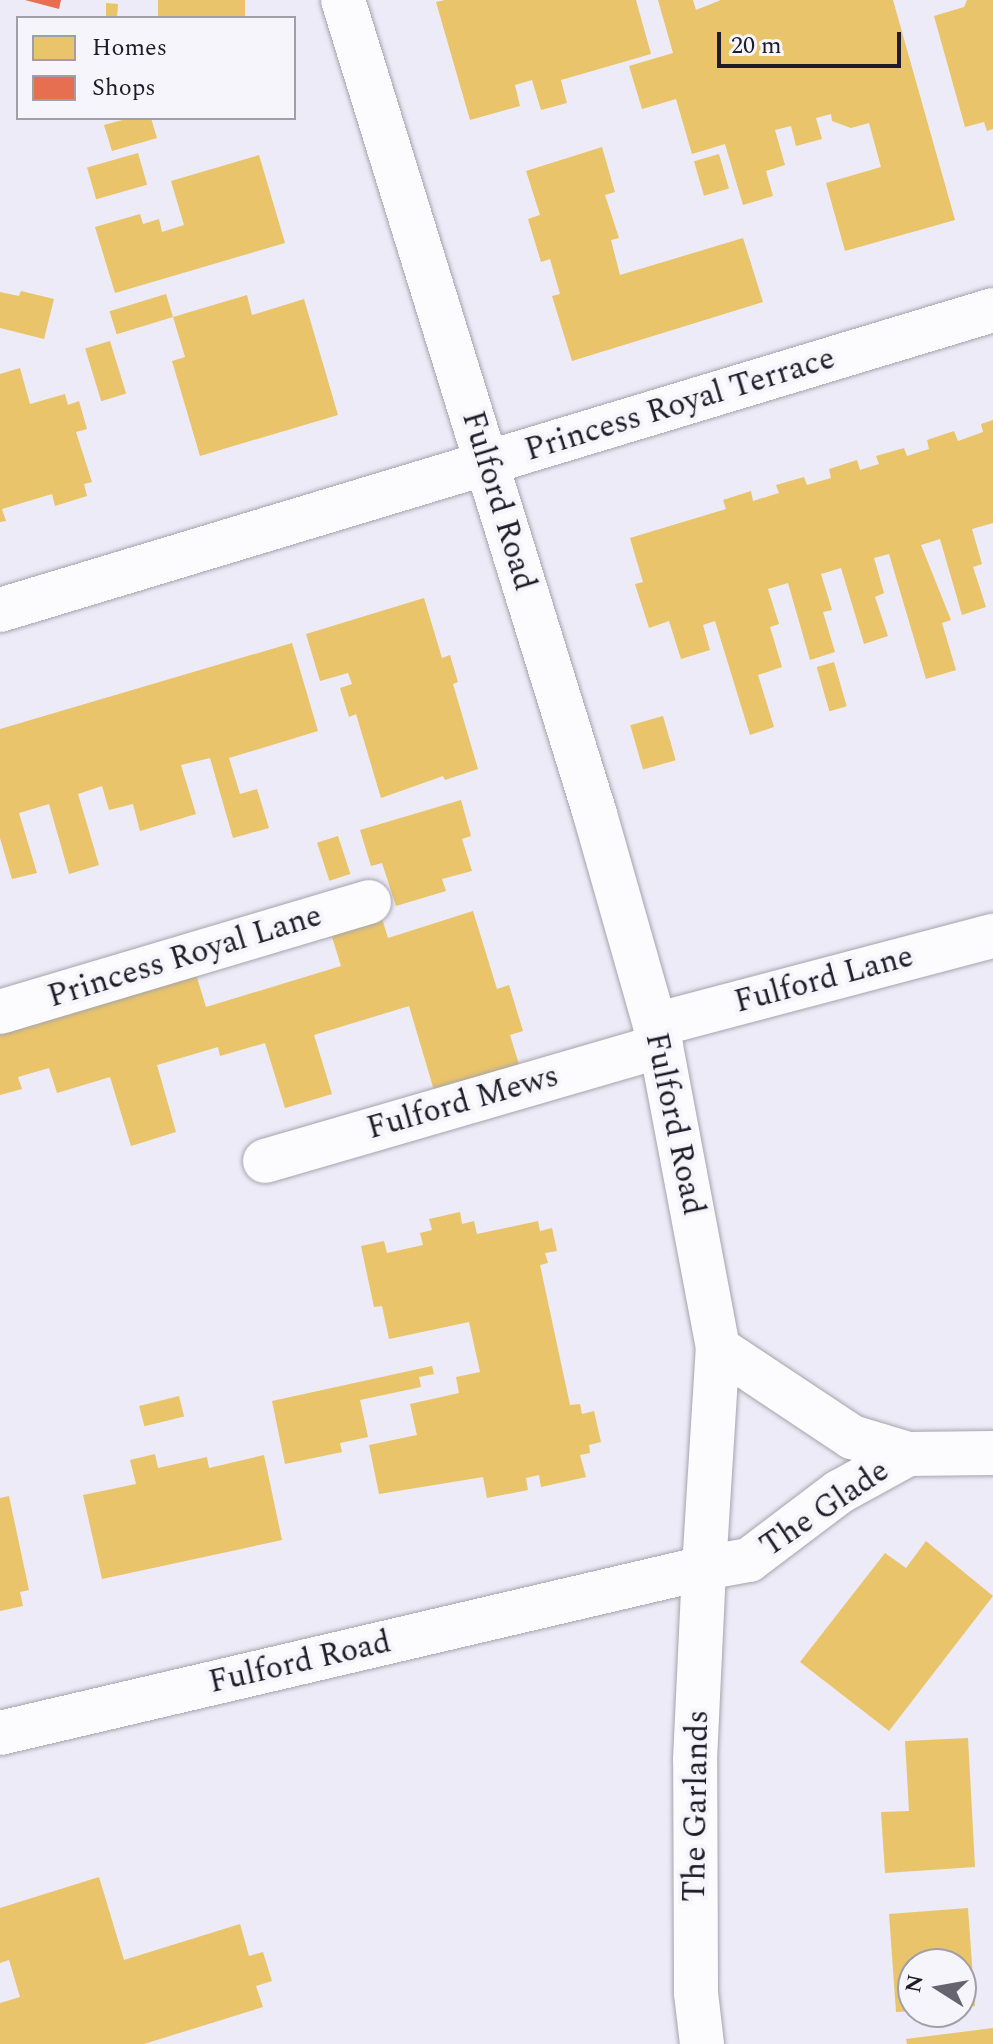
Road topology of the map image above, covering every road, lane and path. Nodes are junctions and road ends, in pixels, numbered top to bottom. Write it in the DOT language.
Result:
graph roads {
  1 [pos="343,0"];
  2 [pos="993,310"];
  3 [pos="486,463"];
  4 [pos="0,610"];
  5 [pos="369,902"];
  6 [pos="993,936"];
  7 [pos="0,1012"];
  8 [pos="658,1035"];
  9 [pos="265,1161"];
  10 [pos="718,1348"];
  11 [pos="993,1453"];
  12 [pos="908,1454"];
  13 [pos="704,1568"];
  14 [pos="0,1733"];
  15 [pos="702,2044"];
  1 -- 3 [label="street, Fulford Road"];
  2 -- 3 [label="street, Princess Royal Terrace"];
  3 -- 4 [label="street, Princess Royal Terrace"];
  3 -- 8 [label="street, Fulford Road"];
  5 -- 7 [label="street, Princess Royal Lane"];
  6 -- 8 [label="street, Fulford Lane"];
  8 -- 9 [label="street, Fulford Mews"];
  8 -- 10 [label="street, Fulford Road"];
  10 -- 12 [label="street"];
  10 -- 13 [label="street, Fulford Road"];
  11 -- 12 [label="street, The Glade"];
  12 -- 13 [label="street, The Glade"];
  13 -- 14 [label="street, Fulford Road"];
  13 -- 15 [label="street, The Garlands"];
}
